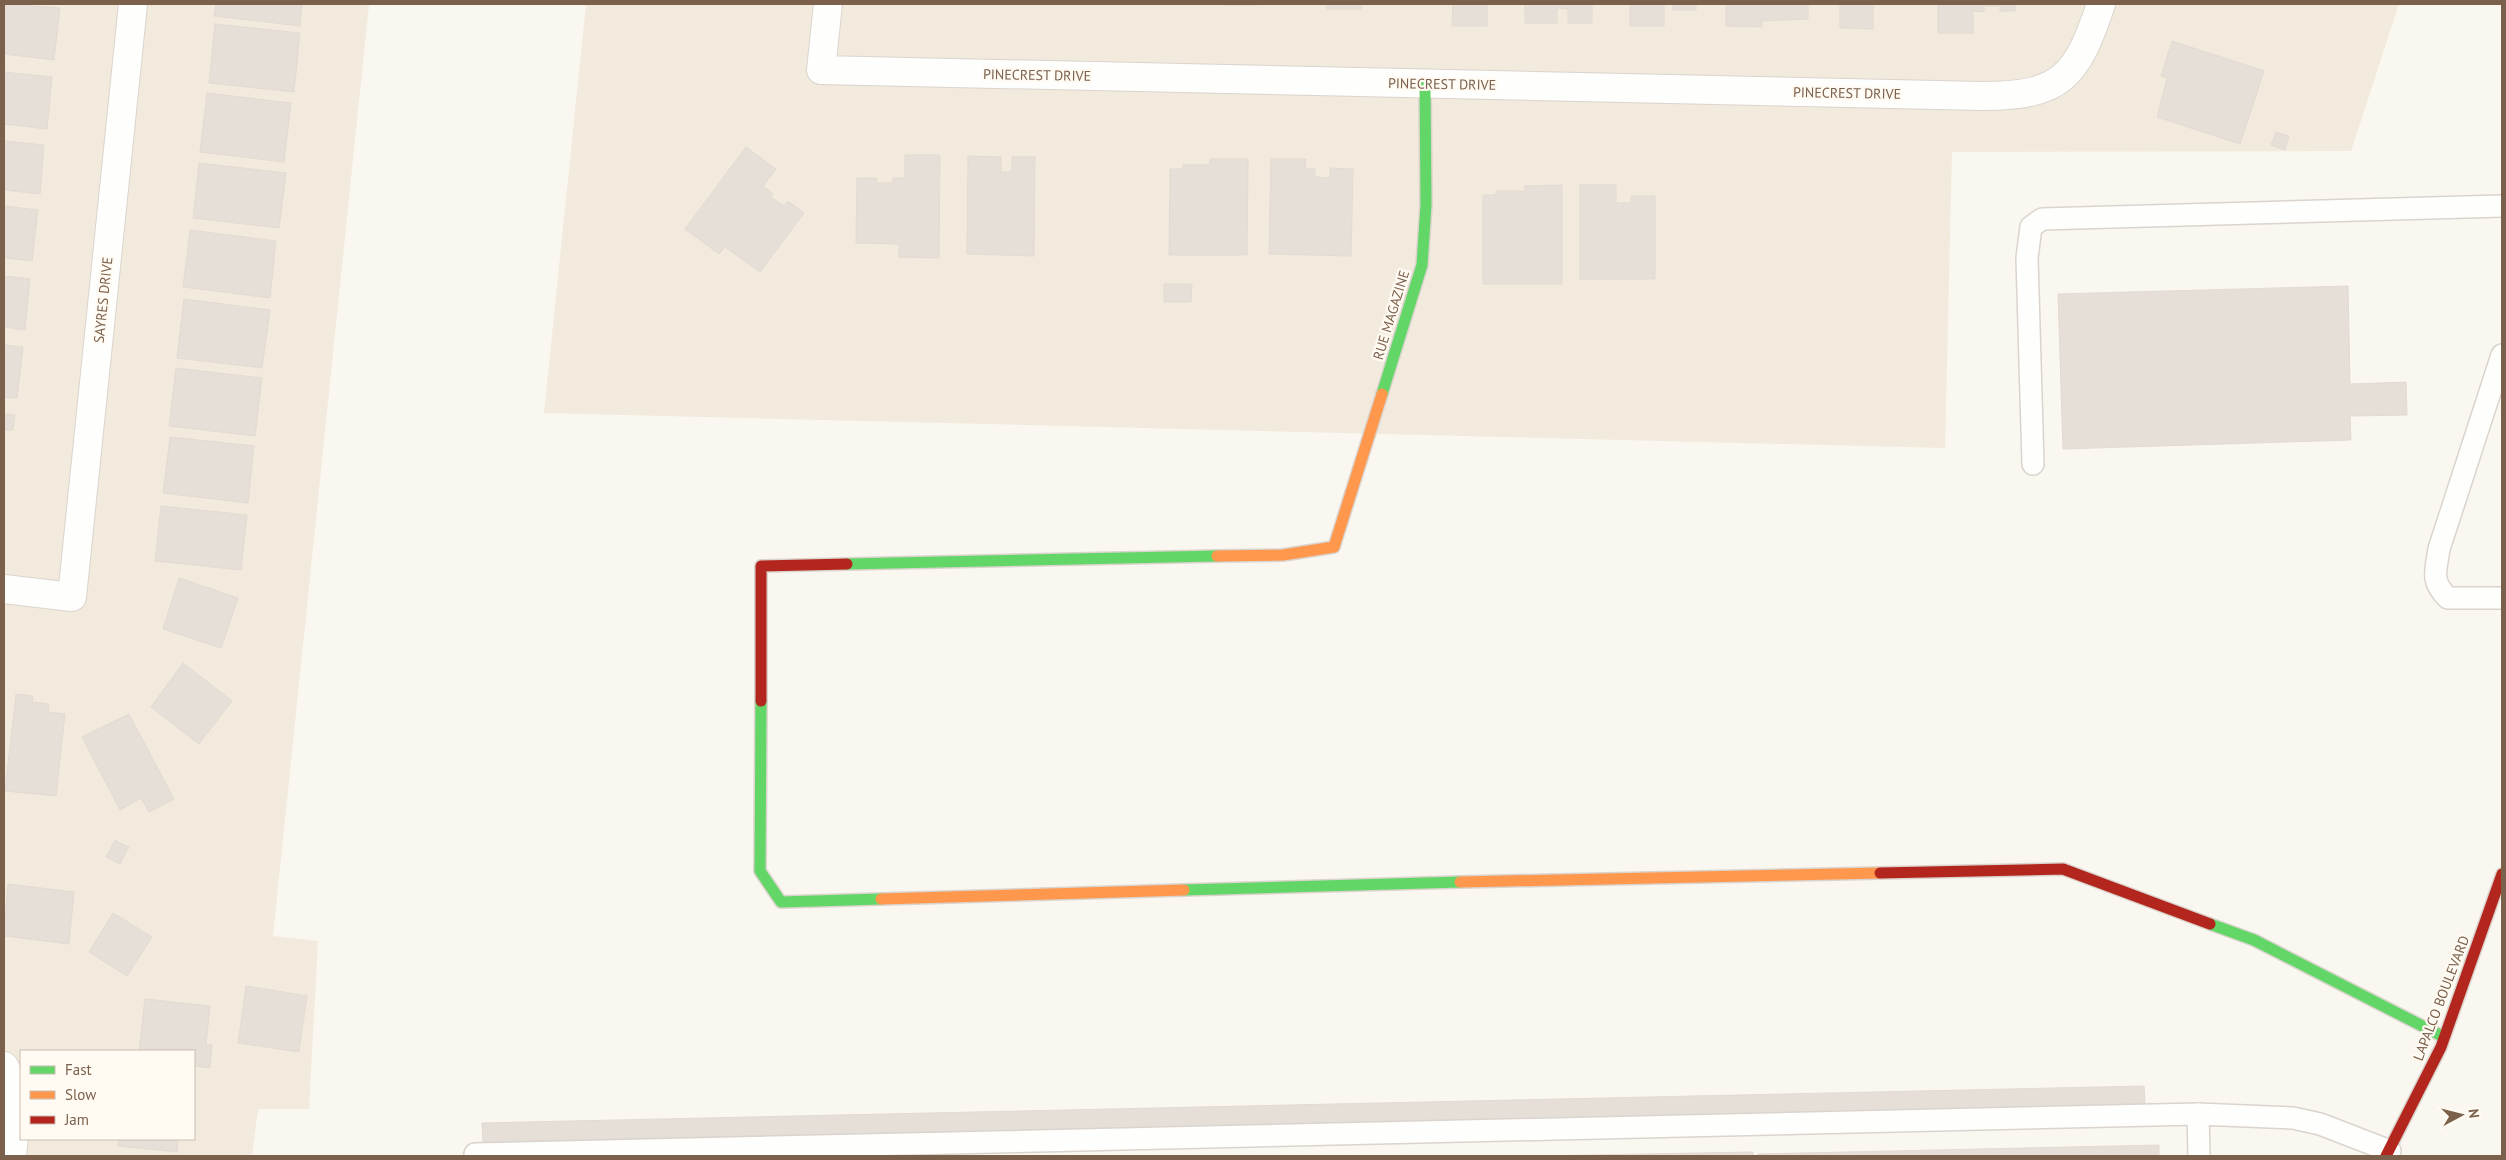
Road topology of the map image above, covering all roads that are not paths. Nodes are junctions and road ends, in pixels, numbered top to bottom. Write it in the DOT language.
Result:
graph roads {
  1 [pos="133,4"];
  2 [pos="828,4"];
  3 [pos="2101,4"];
  4 [pos="1425,84"];
  5 [pos="2502,206"];
  6 [pos="2502,355"];
  7 [pos="2033,464"];
  8 [pos="4,589"];
  9 [pos="2502,598"];
  10 [pos="2502,874"];
  11 [pos="2444,1038"];
  12 [pos="4,1066"];
  13 [pos="2198,1114"];
  14 [pos="13,1144"];
  15 [pos="2388,1153"];
  16 [pos="476,1156"];
  17 [pos="2199,1156"];
  1 -- 8 [label="street, SAYRES DRIVE"];
  2 -- 4 [label="street, PINECREST DRIVE"];
  3 -- 4 [label="street, PINECREST DRIVE"];
  4 -- 11 [label="street, RUE MAGAZINE"];
  5 -- 7 [label="lane"];
  6 -- 9 [label="lane"];
  10 -- 11 [label="street, LAPALCO BOULEVARD"];
  11 -- 15 [label="street, LAPALCO BOULEVARD"];
  12 -- 14 [label="street"];
  13 -- 15 [label="lane"];
  13 -- 16 [label="lane"];
  13 -- 17 [label="lane"];
}
